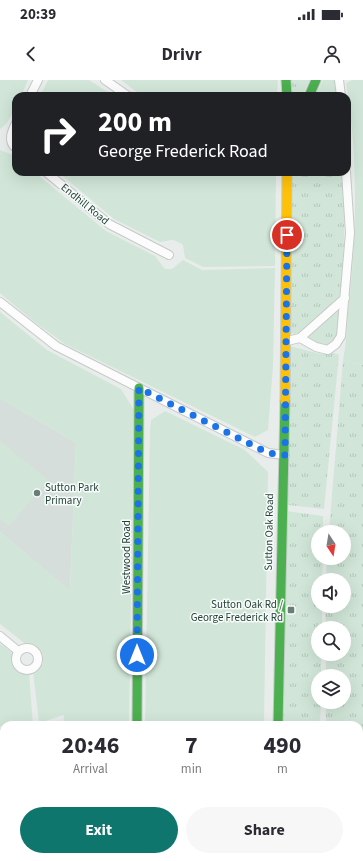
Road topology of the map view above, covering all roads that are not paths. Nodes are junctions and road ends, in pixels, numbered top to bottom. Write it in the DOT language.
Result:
graph roads {
  1 [pos="38,80"];
  2 [pos="105,80"];
  3 [pos="286,80"];
  4 [pos="316,80"];
  5 [pos="339,80"];
  6 [pos="32,92"];
  7 [pos="122,92"];
  8 [pos="286,92"];
  9 [pos="311,92"];
  10 [pos="340,92"];
  11 [pos="12,130"];
  12 [pos="12,141"];
  13 [pos="51,176"];
  14 [pos="287,176"];
  15 [pos="346,176"];
  16 [pos="169,255"];
  17 [pos="345,298"];
  18 [pos="0,302"];
  19 [pos="300,338"];
  20 [pos="286,341"];
  21 [pos="139,388"];
  22 [pos="285,455"];
  23 [pos="0,636"];
  24 [pos="18,651"];
  25 [pos="137,721"];
  26 [pos="278,721"];
  1 -- 6 [label="street"];
  2 -- 7 [label="street"];
  3 -- 8 [label="main road"];
  4 -- 9 [label="main road"];
  5 -- 10 [label="street"];
  11 -- 12 [label="street"];
  13 -- 16 [label="street, Endhill Road"];
  14 -- 20 [label="main road, Sutton Oak Road"];
  15 -- 17 [label="street"];
  17 -- 19 [label="street"];
  17 -- 19 [label="street"];
  18 -- 21 [label="street"];
  19 -- 20 [label="street"];
  20 -- 22 [label="main road, Sutton Oak Road"];
  21 -- 22 [label="street"];
  21 -- 25 [label="main road, Westwood Road"];
  22 -- 26 [label="main road, Sutton Oak Road"];
  23 -- 24 [label="street"];
}
